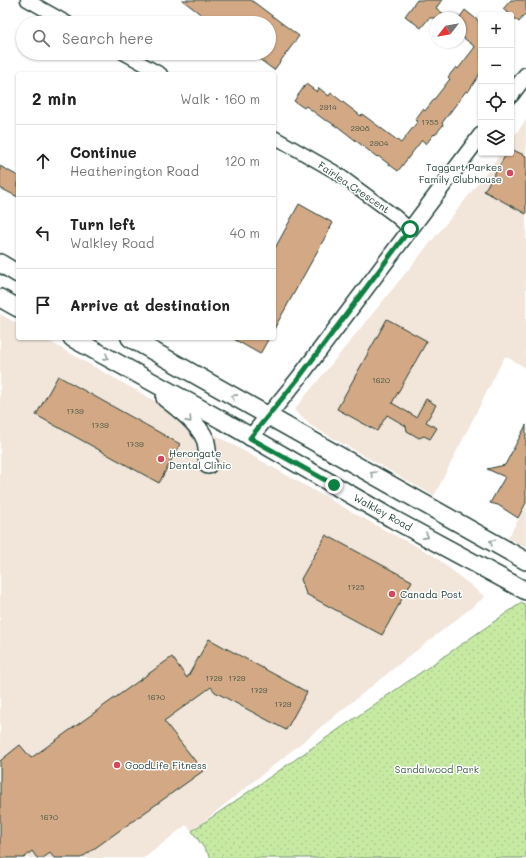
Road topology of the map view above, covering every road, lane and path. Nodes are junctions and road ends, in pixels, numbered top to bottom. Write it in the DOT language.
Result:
graph roads {
  1 [pos="27,0"];
  2 [pos="56,16"];
  3 [pos="136,60"];
  4 [pos="157,72"];
  5 [pos="526,75"];
  6 [pos="514,91"];
  7 [pos="276,138"];
  8 [pos="478,139"];
  9 [pos="410,229"];
  10 [pos="0,263"];
  11 [pos="16,273"];
  12 [pos="0,298"];
  13 [pos="16,307"];
  14 [pos="76,340"];
  15 [pos="134,340"];
  16 [pos="139,375"];
  17 [pos="268,416"];
  18 [pos="250,438"];
  19 [pos="208,465"];
  20 [pos="526,561"];
  21 [pos="526,591"];
  1 -- 2 [label="street"];
  3 -- 4 [label="street"];
  5 -- 6 [label="street"];
  7 -- 9 [label="street, Fairlea Crescent"];
  8 -- 9 [label="street"];
  9 -- 17 [label="street"];
  10 -- 11 [label="main road"];
  12 -- 13 [label="main road"];
  14 -- 16 [label="main road, Walkley Road, one-way"];
  17 -- 15 [label="main road, one-way"];
  16 -- 18 [label="main road, Walkley Road"];
  16 -- 19 [label="main road, one-way"];
  17 -- 18 [label="street"];
  20 -- 17 [label="main road, one-way"];
  18 -- 21 [label="main road, Walkley Road, one-way"];
}
